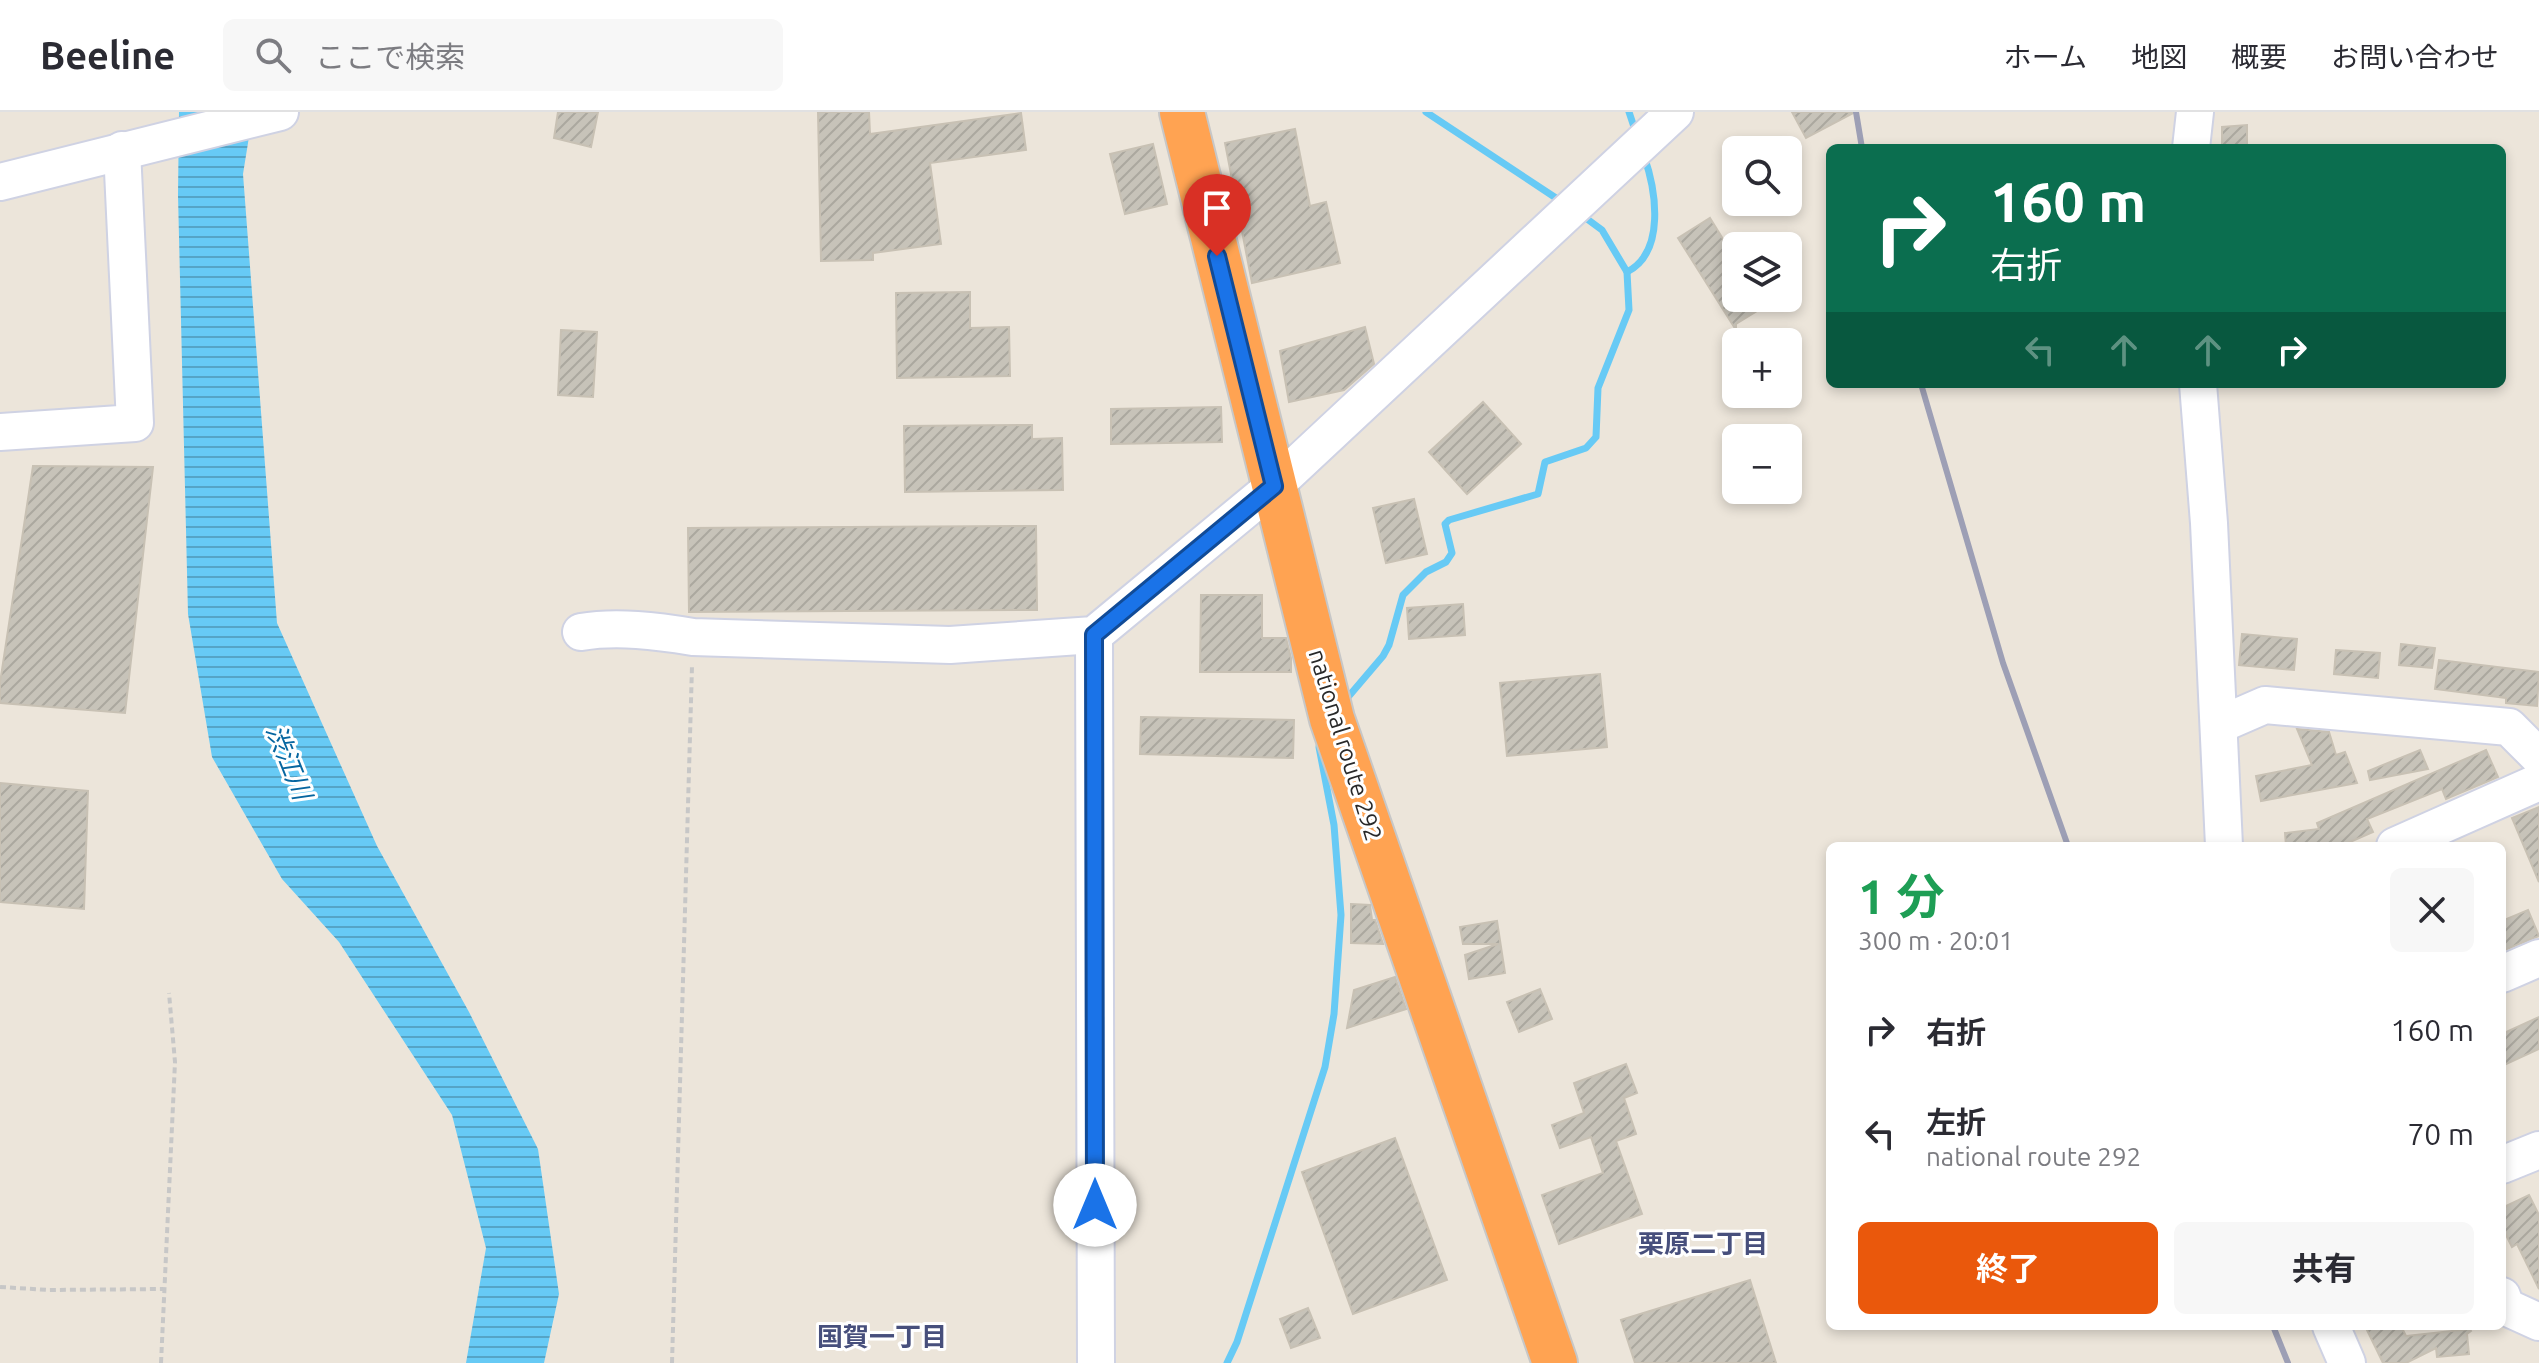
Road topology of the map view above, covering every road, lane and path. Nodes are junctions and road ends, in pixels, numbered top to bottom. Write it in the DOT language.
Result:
graph roads {
  1 [pos="280,112"];
  2 [pos="1182,112"];
  3 [pos="1675,112"];
  4 [pos="2195,112"];
  5 [pos="2191,144"];
  6 [pos="122,150"];
  7 [pos="0,182"];
  8 [pos="2198,388"];
  9 [pos="0,432"];
  10 [pos="1274,486"];
  11 [pos="581,632"];
  12 [pos="1094,635"];
  13 [pos="693,637"];
  14 [pos="2219,725"];
  15 [pos="2539,757"];
  16 [pos="2539,782"];
  17 [pos="2224,842"];
  18 [pos="2404,842"];
  19 [pos="2539,958"];
  20 [pos="2506,972"];
  21 [pos="169,993"];
  22 [pos="2539,1150"];
  23 [pos="2506,1163"];
  24 [pos="0,1287"];
  25 [pos="163,1289"];
  26 [pos="2506,1307"];
  27 [pos="2539,1322"];
  28 [pos="2333,1330"];
  29 [pos="161,1363"];
  30 [pos="672,1363"];
  31 [pos="1096,1363"];
  32 [pos="1555,1363"];
  33 [pos="2347,1363"];
  1 -- 6 [label="street"];
  2 -- 10 [label="highway, national route 292"];
  3 -- 10 [label="street"];
  4 -- 5 [label="street"];
  6 -- 7 [label="street"];
  6 -- 9 [label="street"];
  8 -- 14 [label="street"];
  10 -- 12 [label="street"];
  10 -- 32 [label="highway, national route 292"];
  11 -- 13 [label="street"];
  12 -- 13 [label="street"];
  12 -- 31 [label="street"];
  13 -- 30 [label="path"];
  14 -- 15 [label="street"];
  14 -- 17 [label="street"];
  16 -- 18 [label="street"];
  19 -- 20 [label="street"];
  21 -- 25 [label="path"];
  22 -- 23 [label="street"];
  24 -- 25 [label="path"];
  25 -- 29 [label="path"];
  26 -- 27 [label="street"];
  28 -- 33 [label="street"];
}
